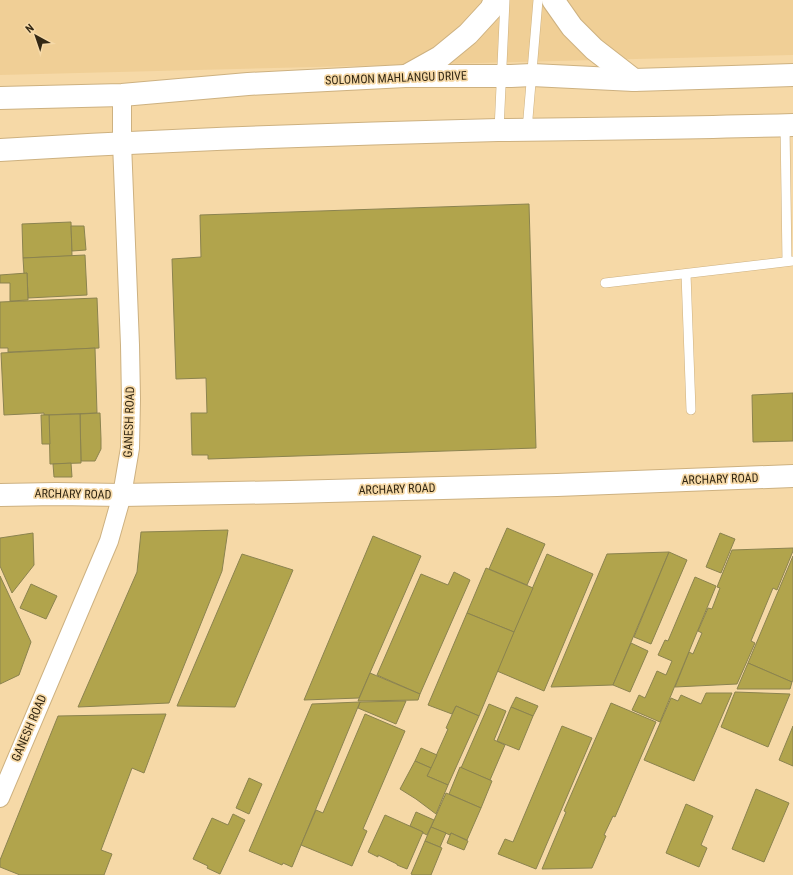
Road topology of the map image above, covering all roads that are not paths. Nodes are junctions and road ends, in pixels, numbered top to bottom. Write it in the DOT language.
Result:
graph roads {
  1 [pos="495,0"];
  2 [pos="505,0"];
  3 [pos="538,0"];
  4 [pos="553,0"];
  5 [pos="532,75"];
  6 [pos="793,75"];
  7 [pos="405,76"];
  8 [pos="501,76"];
  9 [pos="634,80"];
  10 [pos="122,95"];
  11 [pos="0,98"];
  12 [pos="789,126"];
  13 [pos="498,130"];
  14 [pos="527,130"];
  15 [pos="122,143"];
  16 [pos="0,150"];
  17 [pos="790,261"];
  18 [pos="686,274"];
  19 [pos="605,283"];
  20 [pos="691,410"];
  21 [pos="793,476"];
  22 [pos="0,495"];
  23 [pos="122,496"];
  24 [pos="0,798"];
  1 -- 7 [label="main road"];
  2 -- 8 [label="lane"];
  3 -- 5 [label="lane"];
  4 -- 9 [label="main road"];
  5 -- 8 [label="main road, SOLOMON MAHLANGU DRIVE"];
  5 -- 9 [label="main road, SOLOMON MAHLANGU DRIVE"];
  5 -- 14 [label="lane"];
  6 -- 9 [label="main road, SOLOMON MAHLANGU DRIVE"];
  7 -- 8 [label="main road, SOLOMON MAHLANGU DRIVE"];
  7 -- 10 [label="main road, SOLOMON MAHLANGU DRIVE"];
  8 -- 13 [label="lane"];
  10 -- 11 [label="main road, SOLOMON MAHLANGU DRIVE"];
  10 -- 15 [label="street, GANESH ROAD"];
  12 -- 14 [label="main road"];
  12 -- 17 [label="lane"];
  13 -- 14 [label="main road"];
  13 -- 15 [label="main road"];
  15 -- 16 [label="main road"];
  15 -- 23 [label="street, GANESH ROAD"];
  17 -- 18 [label="lane"];
  18 -- 19 [label="lane"];
  18 -- 20 [label="lane"];
  21 -- 23 [label="main road, ARCHARY ROAD"];
  22 -- 23 [label="main road, ARCHARY ROAD"];
  23 -- 24 [label="street, GANESH ROAD"];
}
